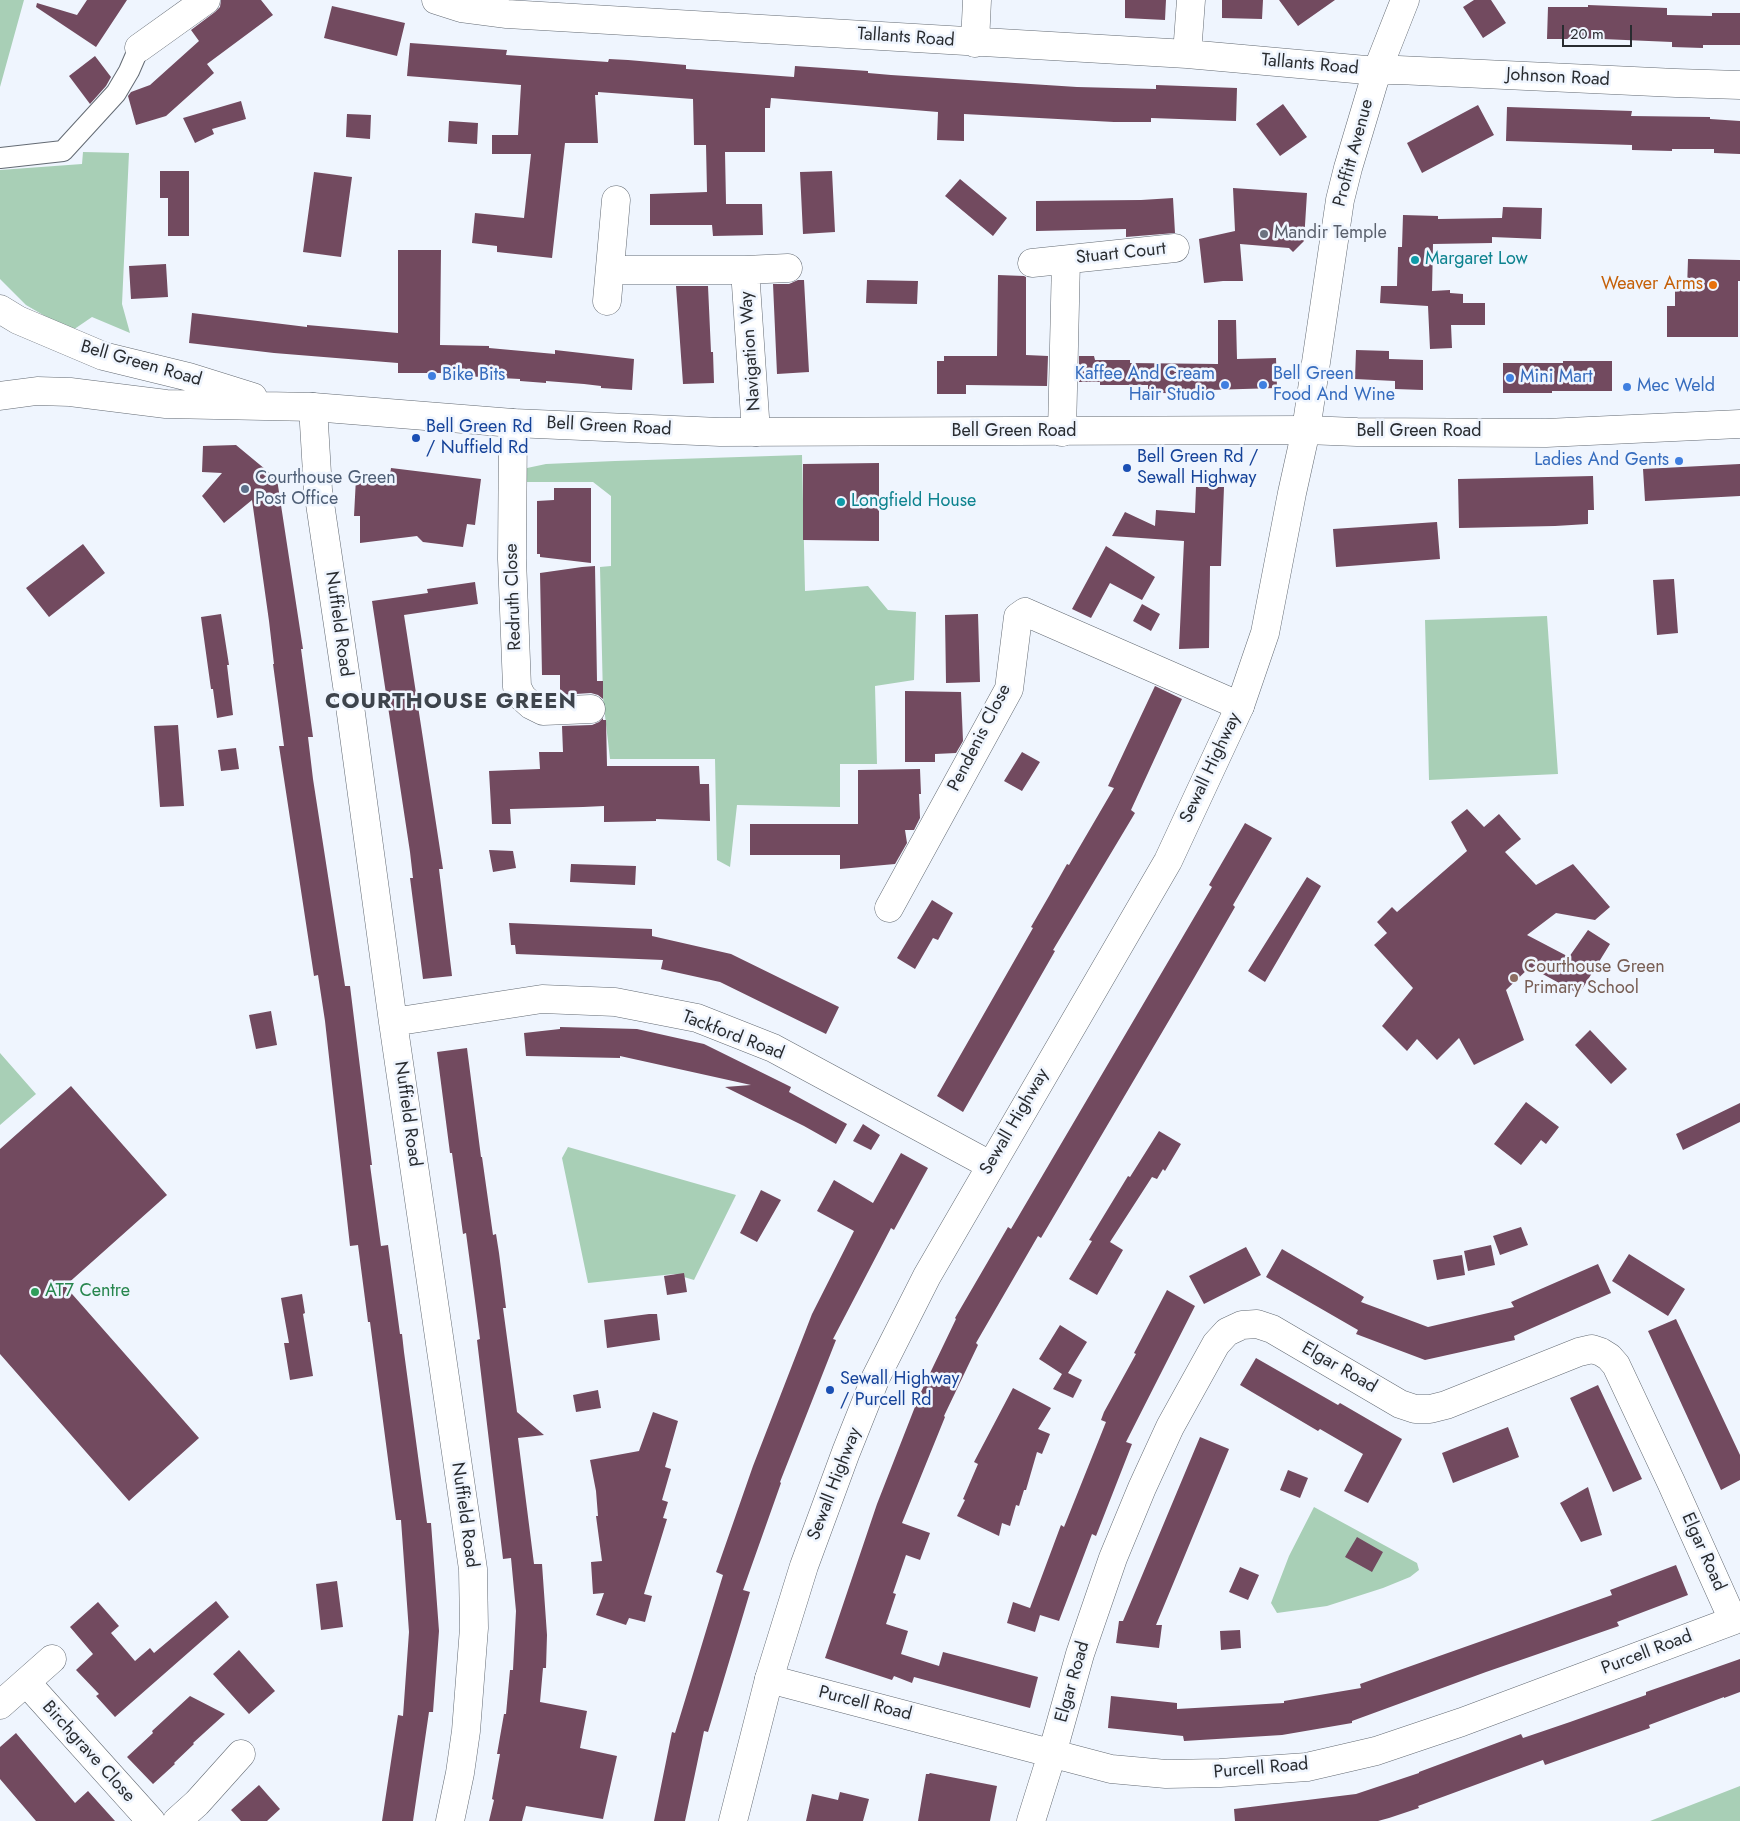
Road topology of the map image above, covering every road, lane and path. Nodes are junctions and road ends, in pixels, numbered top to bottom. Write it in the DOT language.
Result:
graph roads {
  1 [pos="206,0"];
  2 [pos="436,0"];
  3 [pos="977,0"];
  4 [pos="1190,0"];
  5 [pos="1405,0"];
  6 [pos="975,43"];
  7 [pos="139,48"];
  8 [pos="1187,54"];
  9 [pos="1377,71"];
  10 [pos="1740,85"];
  11 [pos="0,158"];
  12 [pos="616,200"];
  13 [pos="1175,248"];
  14 [pos="1066,260"];
  15 [pos="1032,263"];
  16 [pos="788,268"];
  17 [pos="610,270"];
  18 [pos="745,270"];
  19 [pos="607,301"];
  20 [pos="0,308"];
  21 [pos="0,396"];
  22 [pos="301,407"];
  23 [pos="513,423"];
  24 [pos="1740,424"];
  25 [pos="1306,430"];
  26 [pos="756,432"];
  27 [pos="1062,432"];
  28 [pos="1240,706"];
  29 [pos="591,709"];
  30 [pos="889,908"];
  31 [pos="393,1022"];
  32 [pos="990,1165"];
  33 [pos="1736,1619"];
  34 [pos="52,1659"];
  35 [pos="769,1679"];
  36 [pos="26,1682"];
  37 [pos="0,1705"];
  38 [pos="241,1754"];
  39 [pos="1052,1754"];
  40 [pos="151,1821"];
  41 [pos="178,1821"];
  42 [pos="450,1821"];
  43 [pos="733,1821"];
  44 [pos="1032,1821"];
  1 -- 7 [label="street"];
  2 -- 6 [label="street, Tallants Road"];
  3 -- 6 [label="street"];
  4 -- 8 [label="street"];
  5 -- 9 [label="street, Proffitt Avenue"];
  6 -- 8 [label="street, Tallants Road"];
  7 -- 11 [label="street"];
  8 -- 9 [label="street, Tallants Road"];
  9 -- 10 [label="street, Johnson Road"];
  9 -- 25 [label="street, Proffitt Avenue"];
  12 -- 17 [label="street"];
  13 -- 14 [label="street, Stuart Court"];
  14 -- 15 [label="street, Stuart Court"];
  14 -- 27 [label="street, Stuart Court"];
  16 -- 18 [label="street, Navigation Way"];
  17 -- 18 [label="street, Navigation Way"];
  17 -- 19 [label="street"];
  18 -- 26 [label="street, Navigation Way"];
  20 -- 22 [label="street, Bell Green Road"];
  21 -- 22 [label="street, Bell Green Road"];
  22 -- 23 [label="street, Bell Green Road"];
  22 -- 31 [label="street, Nuffield Road"];
  23 -- 26 [label="street, Bell Green Road"];
  23 -- 29 [label="street, Redruth Close"];
  24 -- 25 [label="street, Bell Green Road"];
  25 -- 27 [label="street, Bell Green Road"];
  25 -- 28 [label="street, Sewall Highway"];
  26 -- 27 [label="street, Bell Green Road"];
  28 -- 30 [label="street, Pendenis Close"];
  28 -- 32 [label="street, Sewall Highway"];
  31 -- 32 [label="street, Tackford Road"];
  31 -- 42 [label="street, Nuffield Road"];
  32 -- 35 [label="street, Sewall Highway"];
  33 -- 39 [label="street, Purcell Road"];
  33 -- 39 [label="street, Elgar Road"];
  34 -- 36 [label="street"];
  35 -- 39 [label="street, Purcell Road"];
  35 -- 43 [label="street, Sewall Highway"];
  36 -- 37 [label="street"];
  36 -- 40 [label="street, Birchgrave Close"];
  38 -- 41 [label="street"];
  39 -- 44 [label="street, Elgar Road"];
}
